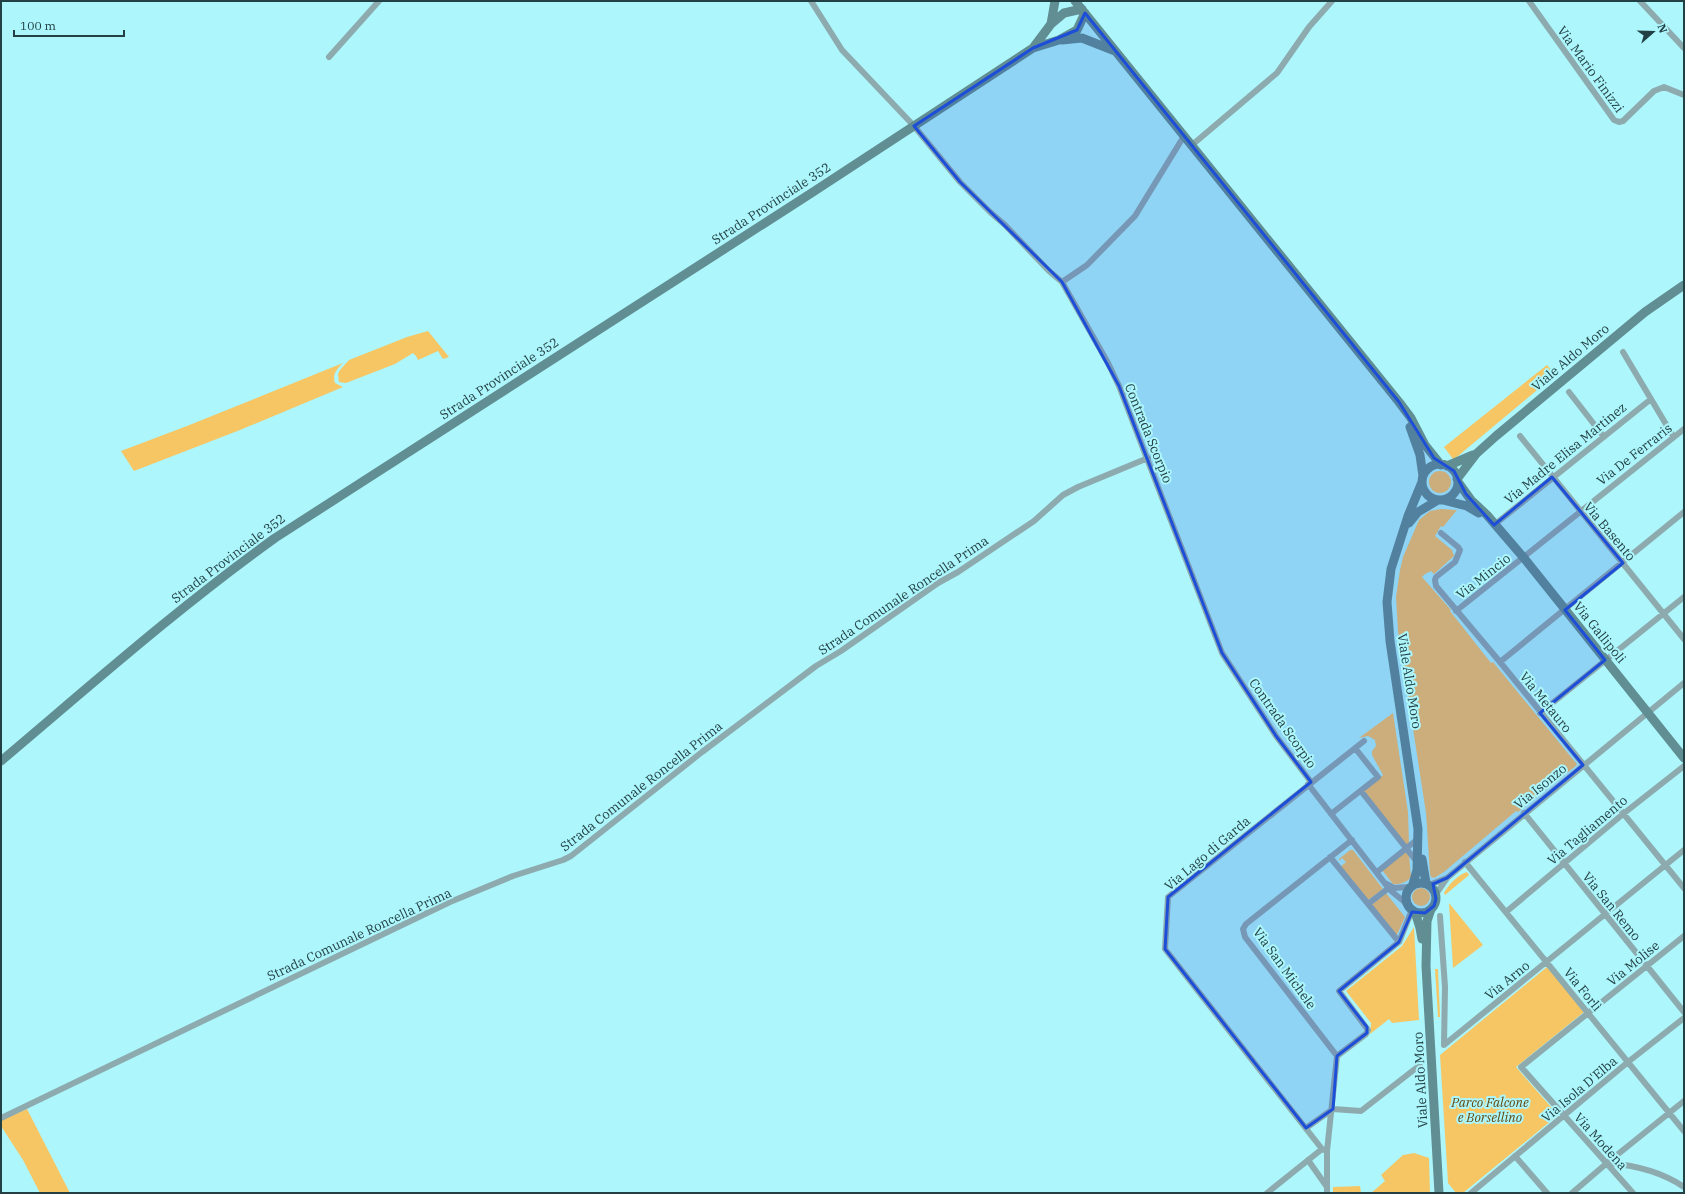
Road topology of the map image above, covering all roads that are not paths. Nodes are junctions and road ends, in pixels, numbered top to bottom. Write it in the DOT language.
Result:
graph roads {
  1 [pos="379,1"];
  2 [pos="811,1"];
  3 [pos="1055,1"];
  4 [pos="1075,1"];
  5 [pos="1332,1"];
  6 [pos="1529,1"];
  7 [pos="1640,1"];
  8 [pos="1083,11"];
  9 [pos="1051,24"];
  10 [pos="1059,40"];
  11 [pos="1034,48"];
  12 [pos="1684,48"];
  13 [pos="1116,51"];
  14 [pos="329,57"];
  15 [pos="1684,95"];
  16 [pos="914,126"];
  17 [pos="1184,136"];
  18 [pos="1192,145"];
  19 [pos="1062,282"];
  20 [pos="1684,285"];
  21 [pos="1623,352"];
  22 [pos="1569,392"];
  23 [pos="1651,399"];
  24 [pos="1399,402"];
  25 [pos="1684,429"];
  26 [pos="1520,436"];
  27 [pos="1673,436"];
  28 [pos="1604,437"];
  29 [pos="1476,454"];
  30 [pos="1148,458"];
  31 [pos="1444,465"];
  32 [pos="1552,477"];
  33 [pos="1423,479"];
  34 [pos="1457,481"];
  35 [pos="1441,500"];
  36 [pos="1580,512"];
  37 [pos="1684,512"];
  38 [pos="1494,524"];
  39 [pos="1441,533"];
  40 [pos="1400,538"];
  41 [pos="1524,558"];
  42 [pos="1623,563"];
  43 [pos="1684,597"];
  44 [pos="1565,610"];
  45 [pos="1456,611"];
  46 [pos="1663,613"];
  47 [pos="1684,639"];
  48 [pos="1605,660"];
  49 [pos="1500,662"];
  50 [pos="1684,683"];
  51 [pos="1540,713"];
  52 [pos="1648,713"];
  53 [pos="1364,741"];
  54 [pos="1355,748"];
  55 [pos="1684,758"];
  56 [pos="1,761"];
  57 [pos="1583,765"];
  58 [pos="1684,766"];
  59 [pos="1310,783"];
  60 [pos="1361,791"];
  61 [pos="1524,813"];
  62 [pos="1331,814"];
  63 [pos="1623,814"];
  64 [pos="1418,836"];
  65 [pos="1352,840"];
  66 [pos="1406,848"];
  67 [pos="1684,850"];
  68 [pos="1330,857"];
  69 [pos="1420,862"];
  70 [pos="1465,862"];
  71 [pos="1564,864"];
  72 [pos="1665,865"];
  73 [pos="1377,872"];
  74 [pos="1447,878"];
  75 [pos="1428,884"];
  76 [pos="1388,886"];
  77 [pos="1411,886"];
  78 [pos="1684,888"];
  79 [pos="1436,894"];
  80 [pos="1368,904"];
  81 [pos="1411,909"];
  82 [pos="1431,909"];
  83 [pos="1506,912"];
  84 [pos="1605,914"];
  85 [pos="1440,916"];
  86 [pos="1684,936"];
  87 [pos="1399,942"];
  88 [pos="1546,961"];
  89 [pos="1647,965"];
  90 [pos="1426,966"];
  91 [pos="1684,1012"];
  92 [pos="1589,1013"];
  93 [pos="1684,1018"];
  94 [pos="1336,1056"];
  95 [pos="1628,1062"];
  96 [pos="1420,1064"];
  97 [pos="1521,1067"];
  98 [pos="1684,1101"];
  99 [pos="1333,1109"];
  100 [pos="1670,1113"];
  101 [pos="1563,1116"];
  102 [pos="1,1118"];
  103 [pos="1306,1128"];
  104 [pos="1684,1131"];
  105 [pos="1324,1150"];
  106 [pos="1515,1156"];
  107 [pos="1308,1160"];
  108 [pos="1607,1163"];
  109 [pos="1684,1187"];
  110 [pos="1327,1190"];
  111 [pos="1267,1193"];
  112 [pos="1439,1193"];
  113 [pos="1470,1193"];
  114 [pos="1547,1193"];
  115 [pos="1572,1193"];
  116 [pos="1633,1193"];
  1 -- 14 [label="street"];
  2 -- 16 [label="street, Contrada Scorpio"];
  3 -- 9 [label="main road, Strada Provinciale 352"];
  4 -- 8 [label="main road"];
  5 -- 18 [label="street"];
  6 -- 15 [label="street, Via Mario Finizzi"];
  7 -- 12 [label="street"];
  8 -- 9 [label="main road, Strada Provinciale 352"];
  8 -- 10 [label="main road, Strada Provinciale 352"];
  8 -- 13 [label="main road"];
  9 -- 11 [label="main road, Strada Provinciale 352"];
  10 -- 11 [label="main road, Strada Provinciale 352"];
  10 -- 13 [label="main road, Strada Provinciale 352"];
  11 -- 16 [label="main road, Strada Provinciale 352"];
  13 -- 17 [label="main road"];
  16 -- 19 [label="street, Contrada Scorpio"];
  16 -- 56 [label="main road, Strada Provinciale 352"];
  17 -- 18 [label="main road"];
  17 -- 19 [label="street"];
  18 -- 24 [label="main road"];
  19 -- 30 [label="street, Contrada Scorpio"];
  20 -- 29 [label="main road, Viale Aldo Moro"];
  21 -- 23 [label="street"];
  22 -- 28 [label="street"];
  23 -- 27 [label="street"];
  23 -- 28 [label="street, Via Madre Elisa Martinez"];
  24 -- 31 [label="main road"];
  24 -- 33 [label="main road"];
  25 -- 27 [label="street, Via De Ferraris"];
  26 -- 32 [label="street, Via Basento"];
  27 -- 36 [label="street, Via De Ferraris"];
  28 -- 32 [label="street, Via Madre Elisa Martinez"];
  29 -- 31 [label="main road, Viale Aldo Moro"];
  29 -- 34 [label="main road, Viale Aldo Moro"];
  30 -- 59 [label="street, Contrada Scorpio"];
  30 -- 102 [label="street, Strada Comunale Roncella Prima"];
  31 -- 33 [label="main road, Viale Aldo Moro"];
  31 -- 34 [label="main road"];
  32 -- 36 [label="street, Via Basento"];
  32 -- 38 [label="street, Via Madre Elisa Martinez"];
  33 -- 35 [label="main road"];
  33 -- 40 [label="main road, Viale Aldo Moro"];
  34 -- 35 [label="main road, Viale Aldo Moro"];
  34 -- 38 [label="main road, Via Gallipoli"];
  35 -- 38 [label="main road, Via Gallipoli"];
  35 -- 40 [label="main road, Viale Aldo Moro"];
  36 -- 41 [label="street, Via De Ferraris"];
  36 -- 42 [label="street, Via Basento"];
  37 -- 42 [label="street"];
  38 -- 41 [label="main road, Via Gallipoli"];
  39 -- 45 [label="street, Via Metauro"];
  40 -- 64 [label="main road, Viale Aldo Moro"];
  41 -- 44 [label="main road, Via Gallipoli"];
  41 -- 45 [label="street, Via Mincio"];
  42 -- 44 [label="street"];
  42 -- 46 [label="street, Via Basento"];
  43 -- 46 [label="street"];
  44 -- 48 [label="main road, Via Gallipoli"];
  44 -- 49 [label="street"];
  45 -- 49 [label="street, Via Metauro"];
  46 -- 47 [label="street, Via Basento"];
  46 -- 48 [label="street"];
  48 -- 51 [label="street"];
  48 -- 52 [label="main road, Via Gallipoli"];
  49 -- 51 [label="street, Via Metauro"];
  50 -- 52 [label="street, Via Isonzo"];
  51 -- 57 [label="street, Via Metauro"];
  52 -- 55 [label="main road, Via Gallipoli"];
  52 -- 57 [label="street, Via Isonzo"];
  53 -- 54 [label="street, Via Lago di Garda"];
  54 -- 59 [label="street, Via Lago di Garda"];
  54 -- 60 [label="street"];
  57 -- 61 [label="street, Via Isonzo"];
  57 -- 63 [label="street, Via Metauro"];
  58 -- 63 [label="street, Via Tagliamento"];
  59 -- 62 [label="street, Contrada Scorpio"];
  59 -- 103 [label="street, Via Lago di Garda"];
  60 -- 62 [label="street"];
  60 -- 66 [label="street"];
  61 -- 70 [label="street, Via Isonzo"];
  61 -- 71 [label="street, Via San Remo"];
  62 -- 65 [label="street, Contrada Scorpio"];
  63 -- 71 [label="street, Via Tagliamento"];
  63 -- 72 [label="street, Via Metauro"];
  64 -- 66 [label="street"];
  64 -- 69 [label="main road, Viale Aldo Moro"];
  65 -- 68 [label="street, Via San Michele"];
  65 -- 73 [label="street, Contrada Scorpio"];
  66 -- 69 [label="street"];
  66 -- 73 [label="street"];
  67 -- 72 [label="street, Via Arno"];
  68 -- 80 [label="street"];
  68 -- 94 [label="street, Via San Michele"];
  69 -- 75 [label="main road, Viale Aldo Moro"];
  69 -- 77 [label="main road, Viale Aldo Moro"];
  70 -- 74 [label="street, Via Isonzo"];
  70 -- 83 [label="street, Via Forlì"];
  71 -- 83 [label="street, Via Tagliamento"];
  71 -- 84 [label="street, Via San Remo"];
  72 -- 78 [label="street, Via Metauro"];
  72 -- 84 [label="street, Via Arno"];
  73 -- 76 [label="street, Contrada Scorpio"];
  74 -- 75 [label="street"];
  74 -- 79 [label="street"];
  75 -- 77 [label="main road"];
  75 -- 79 [label="main road, Viale Aldo Moro"];
  76 -- 77 [label="street"];
  76 -- 80 [label="street"];
  76 -- 81 [label="street, Contrada Scorpio"];
  77 -- 81 [label="main road, Viale Aldo Moro"];
  79 -- 82 [label="main road, Viale Aldo Moro"];
  80 -- 87 [label="street"];
  81 -- 82 [label="main road"];
  81 -- 87 [label="street"];
  81 -- 90 [label="main road, Viale Aldo Moro"];
  82 -- 90 [label="main road, Viale Aldo Moro"];
  83 -- 88 [label="street, Via Forlì"];
  84 -- 88 [label="street, Via Arno"];
  84 -- 89 [label="street, Via San Remo"];
  85 -- 88 [label="street, Via Arno"];
  86 -- 89 [label="street, Via Molise"];
  87 -- 94 [label="street"];
  88 -- 92 [label="street, Via Forlì"];
  89 -- 91 [label="street, Via San Remo"];
  89 -- 92 [label="street, Via Molise"];
  90 -- 112 [label="main road, Viale Aldo Moro"];
  92 -- 95 [label="street, Via Forlì"];
  92 -- 97 [label="street, Via Molise"];
  93 -- 95 [label="street, Via Isola D'Elba"];
  94 -- 99 [label="street"];
  95 -- 100 [label="street, Via Forlì"];
  95 -- 101 [label="street, Via Isola D'Elba"];
  96 -- 99 [label="street"];
  97 -- 101 [label="street, Via Modena"];
  98 -- 100 [label="street"];
  99 -- 103 [label="street"];
  99 -- 105 [label="street"];
  100 -- 104 [label="street, Via Forlì"];
  100 -- 108 [label="street"];
  101 -- 106 [label="street, Via Isola D'Elba"];
  101 -- 108 [label="street, Via Modena"];
  103 -- 105 [label="street, Via Lago di Garda"];
  105 -- 107 [label="street"];
  105 -- 110 [label="street"];
  106 -- 113 [label="street, Via Isola D'Elba"];
  106 -- 114 [label="street"];
  107 -- 110 [label="street"];
  107 -- 111 [label="street"];
  108 -- 109 [label="street"];
  108 -- 115 [label="street"];
  108 -- 116 [label="street, Via Modena"];
}
